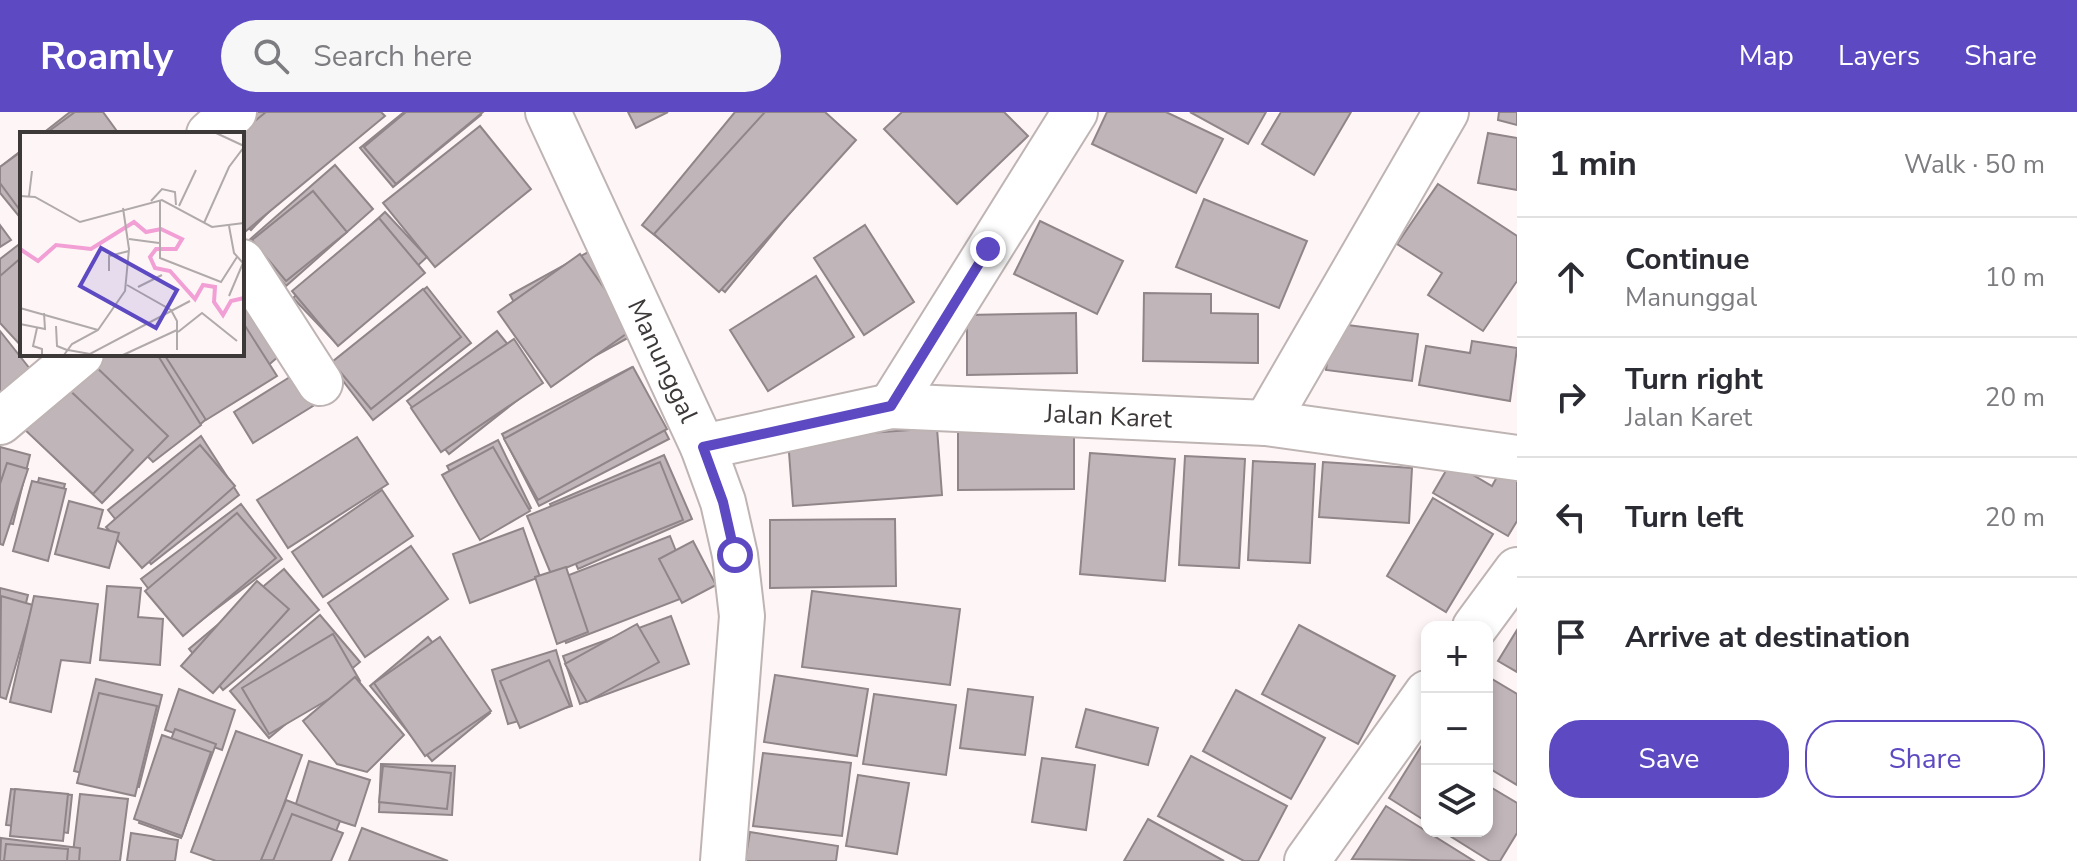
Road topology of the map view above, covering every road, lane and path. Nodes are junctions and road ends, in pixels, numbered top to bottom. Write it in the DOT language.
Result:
graph roads {
  1 [pos="234,112"];
  2 [pos="548,112"];
  3 [pos="1075,112"];
  4 [pos="1446,112"];
  5 [pos="211,132"];
  6 [pos="244,265"];
  7 [pos="79,356"];
  8 [pos="320,383"];
  9 [pos="891,406"];
  10 [pos="0,422"];
  11 [pos="1266,423"];
  12 [pos="703,447"];
  13 [pos="1517,458"];
  14 [pos="1517,570"];
  15 [pos="1479,621"];
  16 [pos="1421,701"];
  17 [pos="723,861"];
  18 [pos="1307,861"];
  1 -- 5 [label="street"];
  2 -- 12 [label="street, Manunggal"];
  3 -- 9 [label="street"];
  4 -- 11 [label="street"];
  6 -- 8 [label="street"];
  7 -- 10 [label="street"];
  9 -- 11 [label="street, Jalan Karet"];
  9 -- 12 [label="street, Jalan Karet"];
  11 -- 13 [label="street, Jalan Karet"];
  12 -- 17 [label="street, Manunggal"];
  14 -- 15 [label="street"];
  16 -- 18 [label="street"];
}
